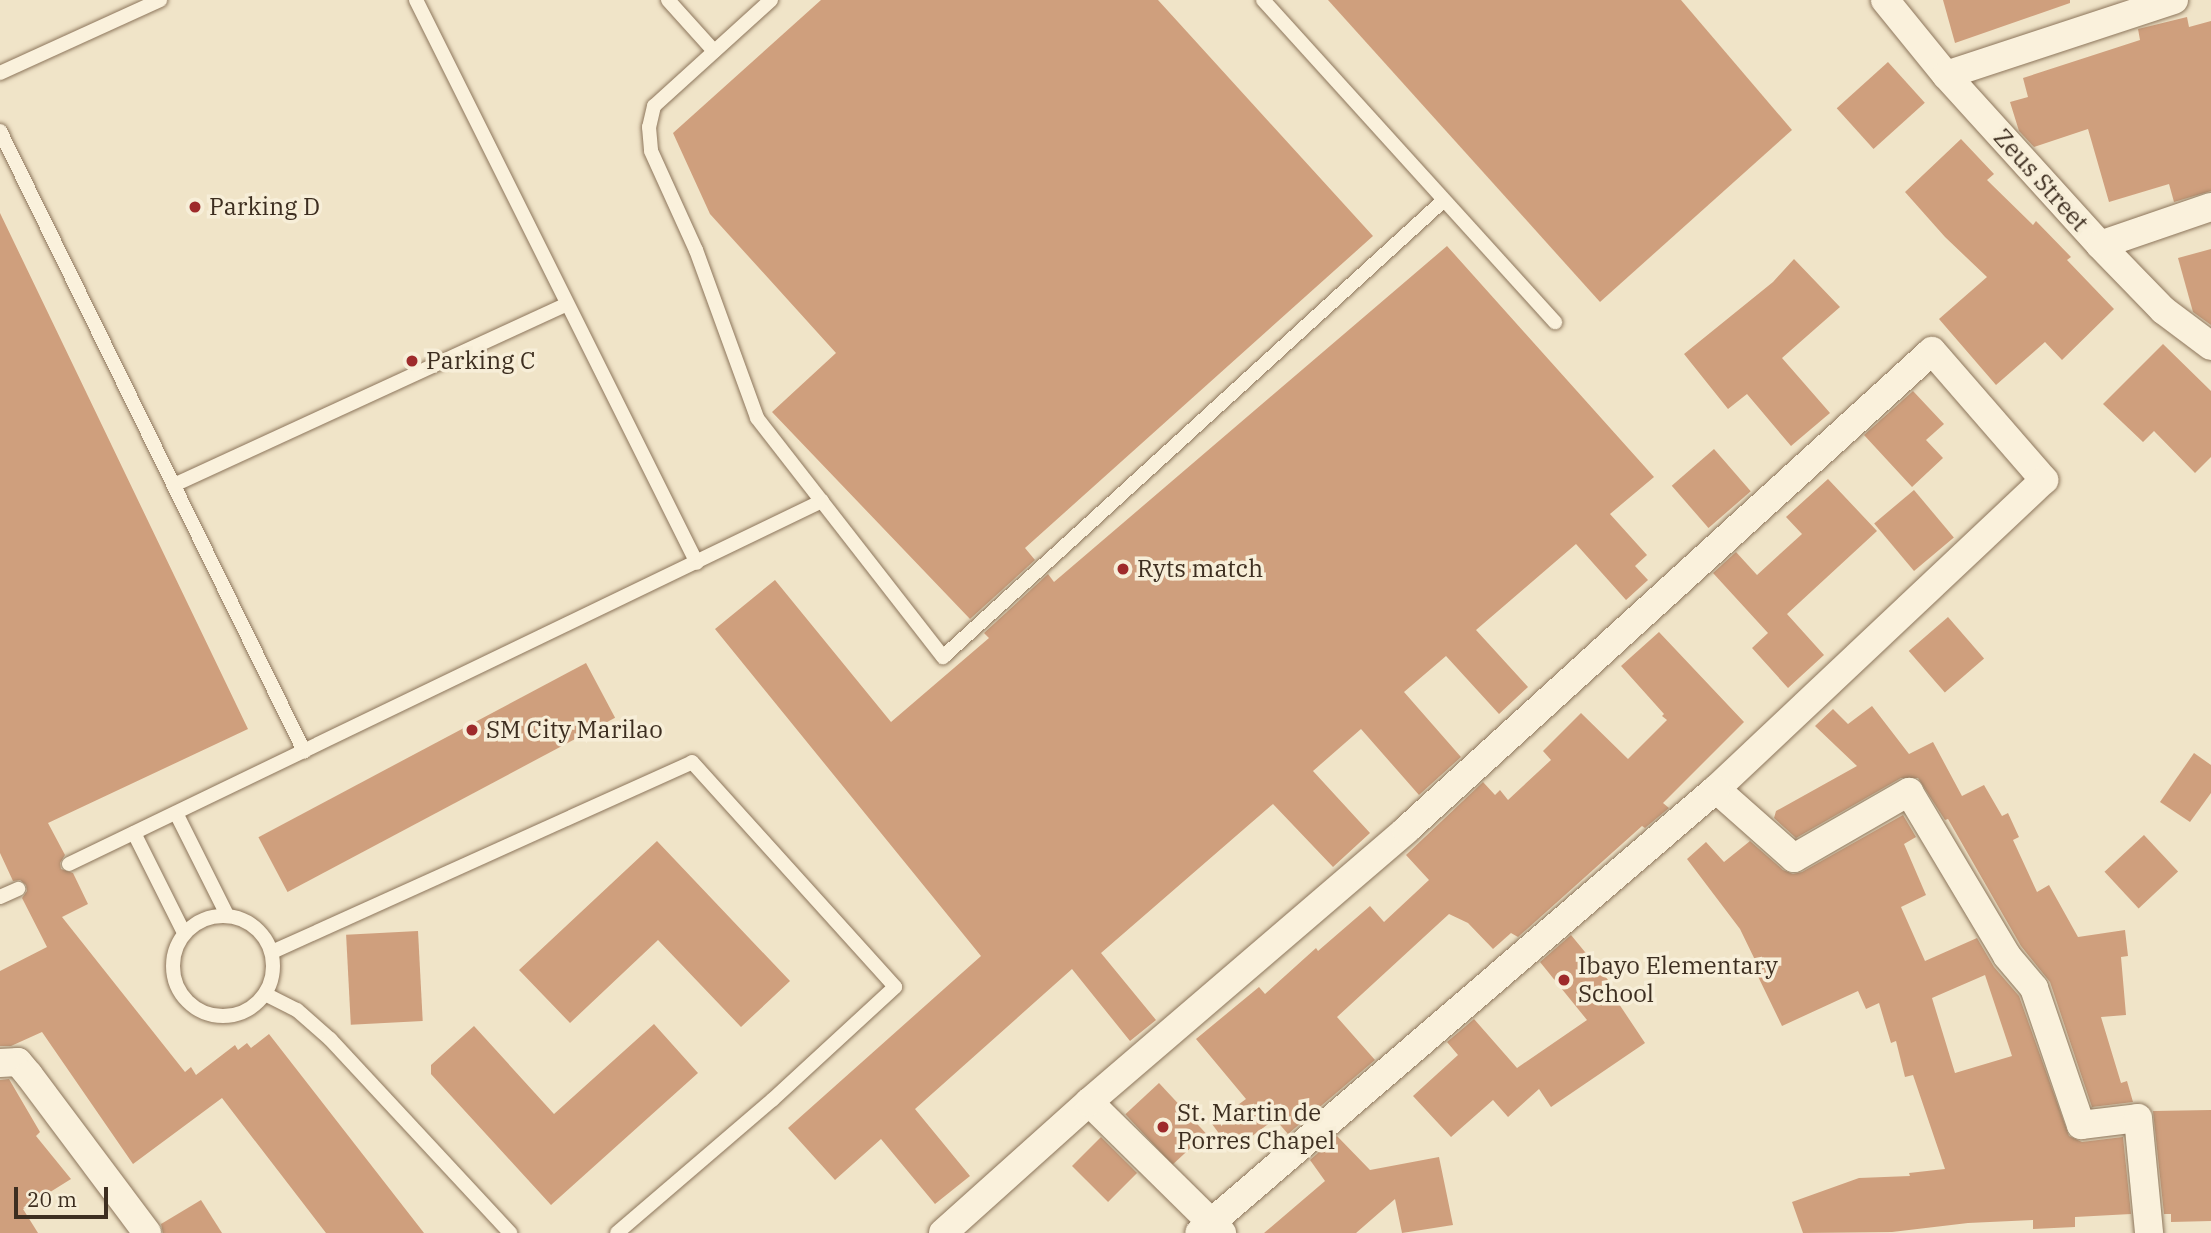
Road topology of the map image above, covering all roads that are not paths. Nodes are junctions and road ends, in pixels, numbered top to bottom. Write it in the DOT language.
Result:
graph roads {
  1 [pos="160,0"];
  2 [pos="416,0"];
  3 [pos="668,0"];
  4 [pos="771,0"];
  5 [pos="1263,0"];
  6 [pos="1885,0"];
  7 [pos="2174,0"];
  8 [pos="713,51"];
  9 [pos="0,73"];
  10 [pos="1946,75"];
  11 [pos="0,131"];
  12 [pos="1444,200"];
  13 [pos="2211,207"];
  14 [pos="2100,245"];
  15 [pos="566,305"];
  16 [pos="1555,322"];
  17 [pos="2211,346"];
  18 [pos="174,485"];
  19 [pos="822,501"];
  20 [pos="697,563"];
  21 [pos="304,751"];
  22 [pos="1716,789"];
  23 [pos="176,813"];
  24 [pos="134,833"];
  25 [pos="69,864"];
  26 [pos="18,889"];
  27 [pos="0,897"];
  28 [pos="227,915"];
  29 [pos="184,933"];
  30 [pos="272,953"];
  31 [pos="265,995"];
  32 [pos="0,1063"];
  33 [pos="1089,1102"];
  34 [pos="1210,1229"];
  35 [pos="147,1233"];
  36 [pos="510,1233"];
  37 [pos="617,1233"];
  38 [pos="943,1233"];
  39 [pos="2150,1233"];
  1 -- 9 [label="lane"];
  2 -- 15 [label="lane"];
  3 -- 8 [label="lane"];
  4 -- 8 [label="lane"];
  5 -- 12 [label="lane"];
  6 -- 10 [label="street, Zeus Street"];
  7 -- 10 [label="street"];
  8 -- 19 [label="lane"];
  10 -- 14 [label="street, Zeus Street"];
  11 -- 18 [label="lane"];
  12 -- 16 [label="lane"];
  12 -- 19 [label="lane"];
  13 -- 14 [label="street"];
  14 -- 17 [label="street, Zeus Street"];
  15 -- 18 [label="lane"];
  15 -- 20 [label="lane"];
  18 -- 21 [label="lane"];
  19 -- 20 [label="lane"];
  20 -- 21 [label="lane"];
  21 -- 23 [label="lane"];
  22 -- 33 [label="street"];
  22 -- 34 [label="street"];
  22 -- 39 [label="street"];
  23 -- 24 [label="lane"];
  23 -- 28 [label="lane"];
  24 -- 25 [label="lane"];
  24 -- 29 [label="lane"];
  26 -- 27 [label="lane"];
  28 -- 29 [label="lane"];
  28 -- 30 [label="lane"];
  29 -- 31 [label="lane"];
  30 -- 31 [label="lane"];
  30 -- 37 [label="lane"];
  31 -- 36 [label="lane"];
  32 -- 35 [label="street"];
  33 -- 34 [label="street"];
  33 -- 38 [label="street"];
}
